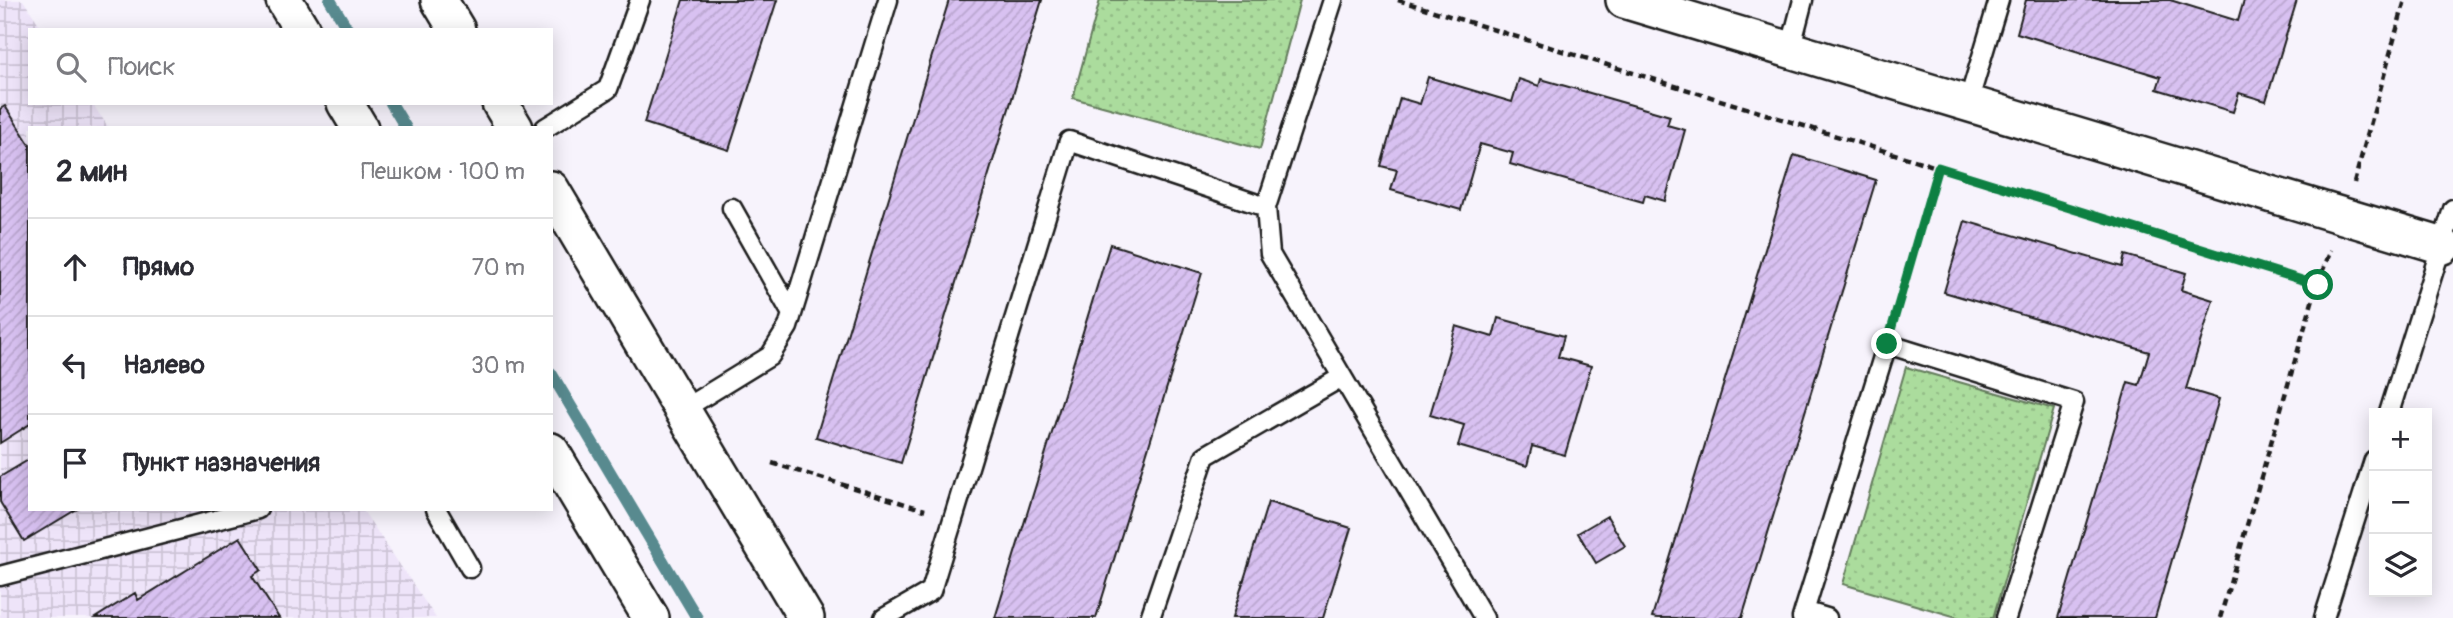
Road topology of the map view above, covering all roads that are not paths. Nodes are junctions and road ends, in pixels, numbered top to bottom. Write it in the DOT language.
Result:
graph roads {
  1 [pos="284,0"];
  2 [pos="439,0"];
  3 [pos="640,0"];
  4 [pos="888,0"];
  5 [pos="1333,0"];
  6 [pos="1624,0"];
  7 [pos="1803,0"];
  8 [pos="1999,0"];
  9 [pos="301,28"];
  10 [pos="456,28"];
  11 [pos="1790,50"];
  12 [pos="1969,103"];
  13 [pos="346,105"];
  14 [pos="501,105"];
  15 [pos="359,126"];
  16 [pos="514,126"];
  17 [pos="548,126"];
  18 [pos="553,192"];
  19 [pos="1266,207"];
  20 [pos="732,208"];
  21 [pos="2453,209"];
  22 [pos="2443,246"];
  23 [pos="792,314"];
  24 [pos="1342,377"];
  25 [pos="2391,408"];
  26 [pos="682,410"];
  27 [pos="553,454"];
  28 [pos="2371,471"];
  29 [pos="250,511"];
  30 [pos="437,511"];
  31 [pos="470,568"];
  32 [pos="0,576"];
  33 [pos="1803,614"];
  34 [pos="651,618"];
  35 [pos="806,618"];
  36 [pos="884,618"];
  37 [pos="1150,618"];
  38 [pos="1484,618"];
  39 [pos="1827,618"];
  40 [pos="2006,618"];
  41 [pos="2324,618"];
  1 -- 9 [label="street"];
  2 -- 10 [label="street"];
  3 -- 17 [label="lane"];
  4 -- 23 [label="lane"];
  5 -- 19 [label="lane"];
  6 -- 11 [label="street"];
  7 -- 11 [label="lane"];
  8 -- 12 [label="lane"];
  11 -- 12 [label="street"];
  12 -- 22 [label="street"];
  13 -- 15 [label="street"];
  14 -- 16 [label="street"];
  18 -- 26 [label="street"];
  19 -- 24 [label="lane"];
  19 -- 36 [label="lane"];
  20 -- 23 [label="lane"];
  21 -- 22 [label="lane"];
  22 -- 25 [label="lane"];
  23 -- 26 [label="lane"];
  24 -- 37 [label="lane"];
  24 -- 38 [label="lane"];
  26 -- 35 [label="street"];
  27 -- 34 [label="street"];
  28 -- 41 [label="lane"];
  29 -- 32 [label="lane"];
  30 -- 31 [label="lane"];
  33 -- 39 [label="lane"];
  33 -- 40 [label="lane"];
}
